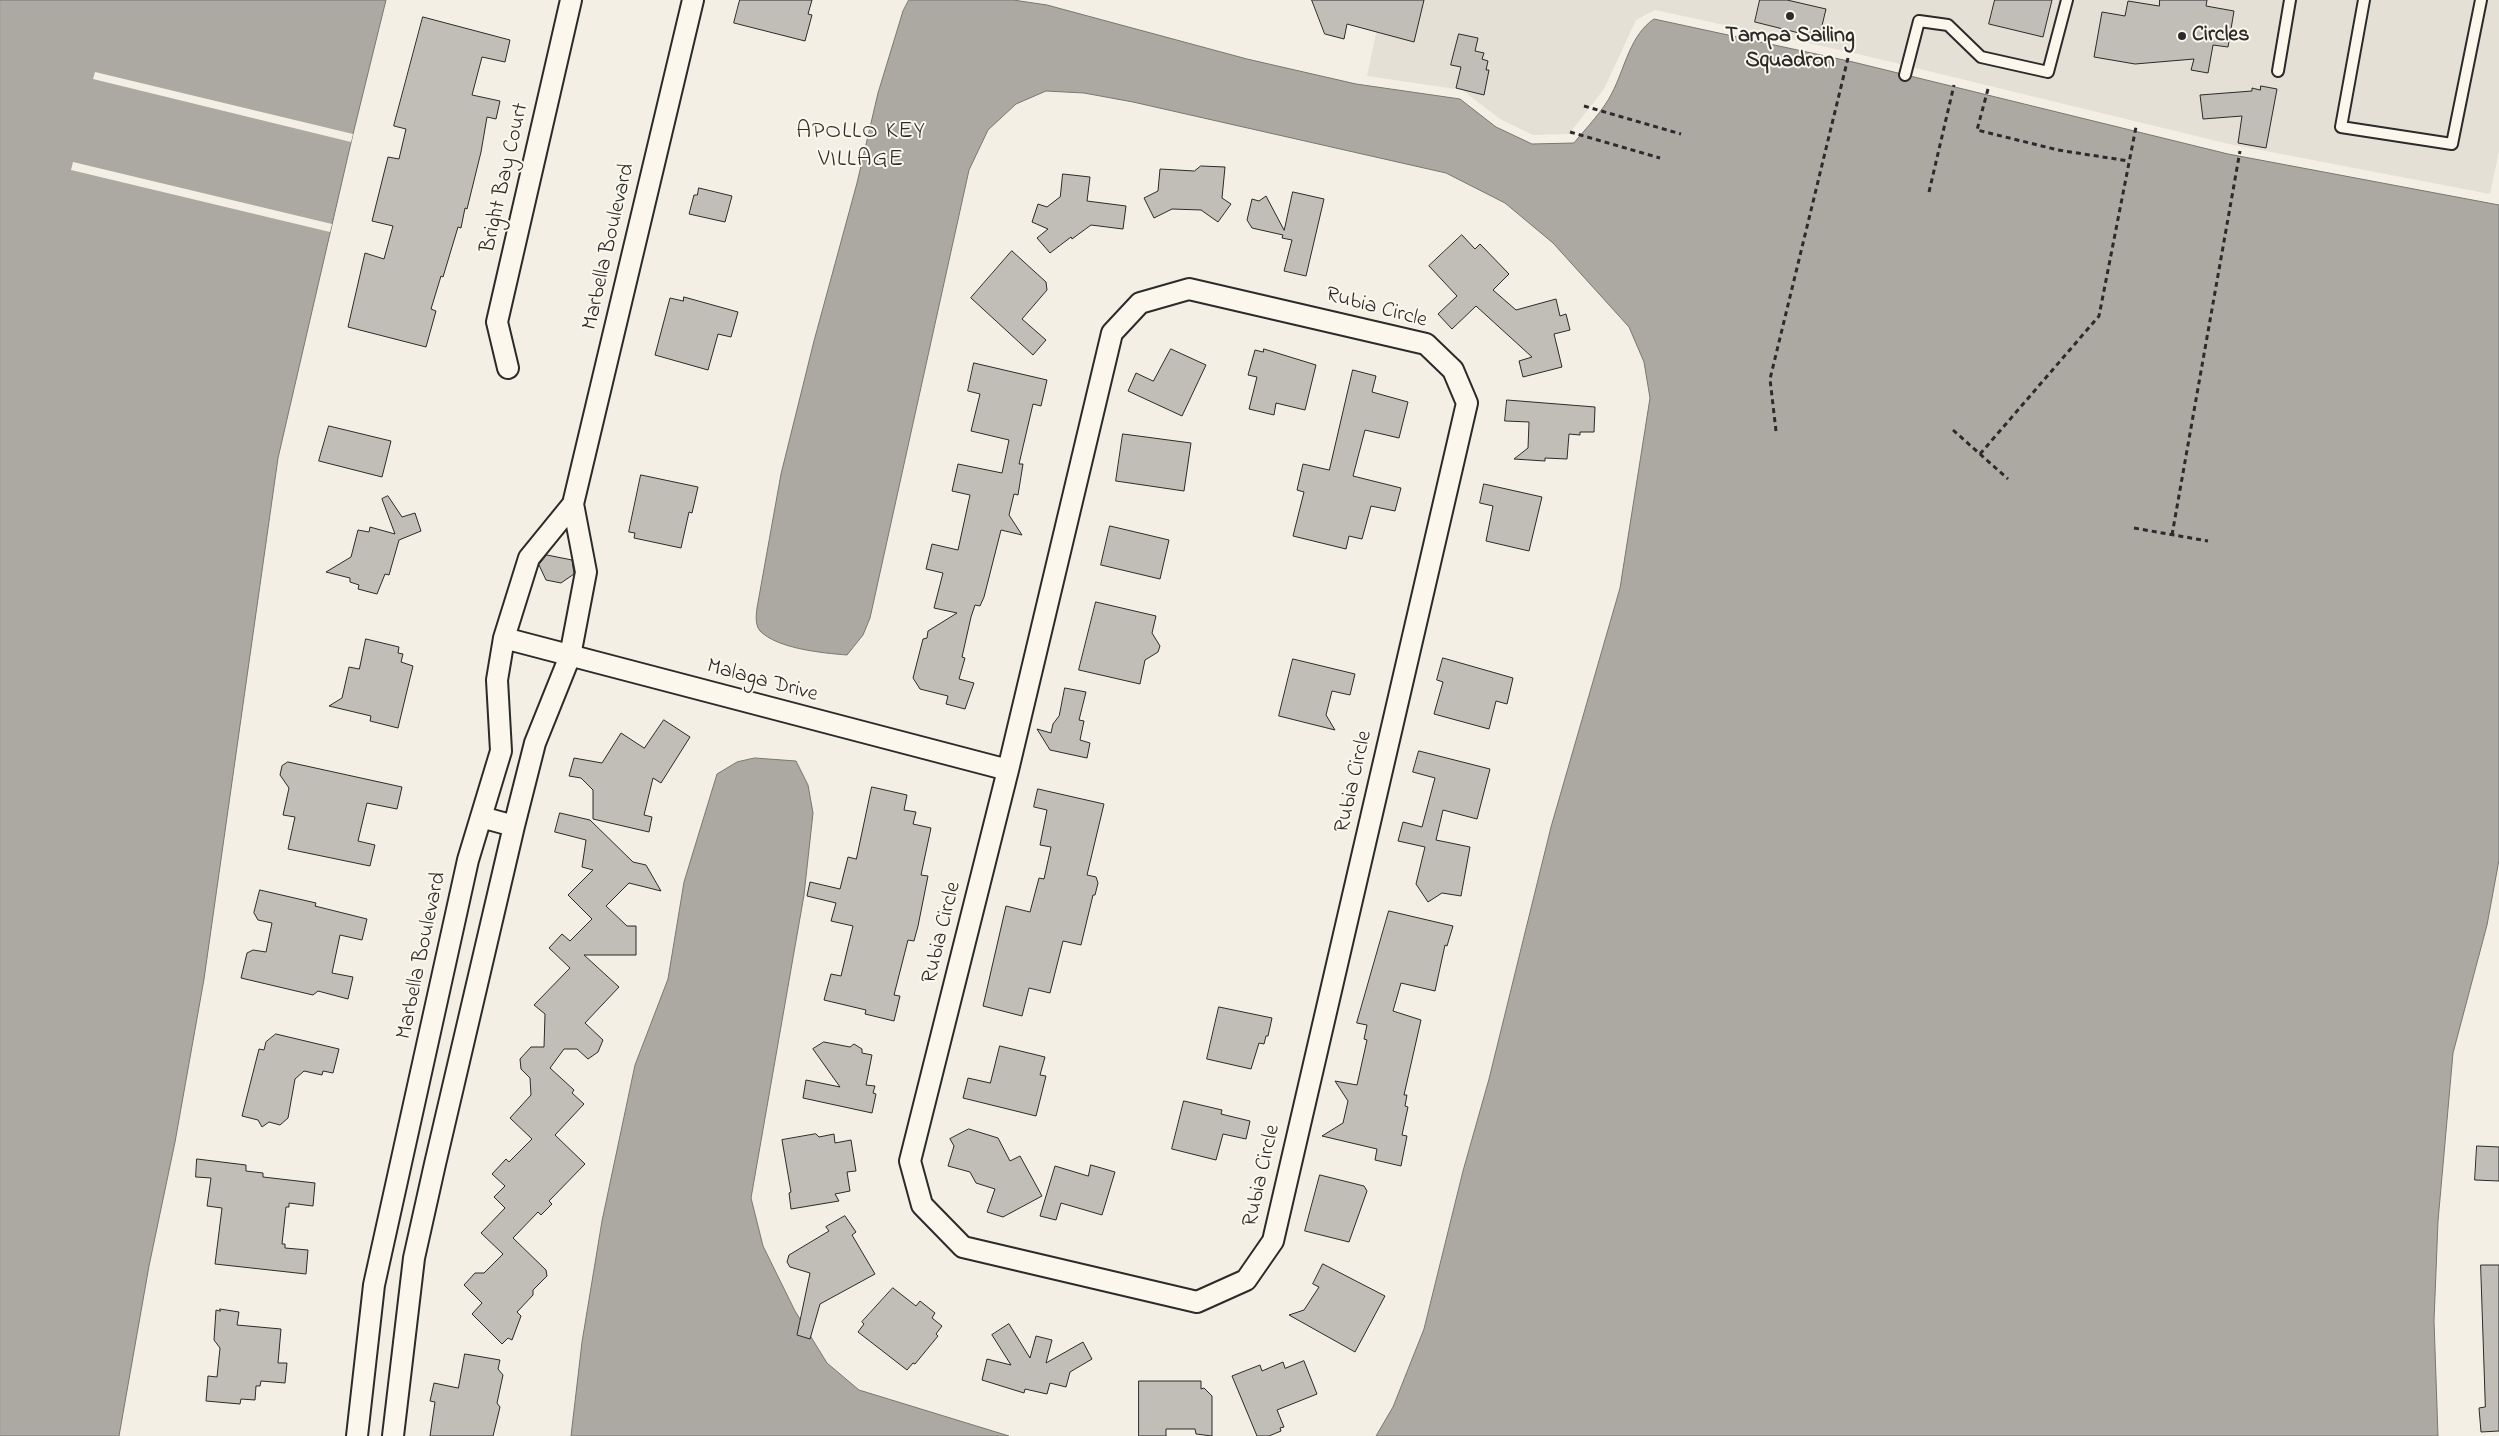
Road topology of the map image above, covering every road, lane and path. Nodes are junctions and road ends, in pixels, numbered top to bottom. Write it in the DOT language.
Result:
graph roads {
  1 [pos="571,0"];
  2 [pos="693,0"];
  3 [pos="2067,0"];
  4 [pos="2290,0"];
  5 [pos="2364,0"];
  6 [pos="2481,0"];
  7 [pos="1848,58"];
  8 [pos="2278,71"];
  9 [pos="1905,75"];
  10 [pos="1954,85"];
  11 [pos="1988,89"];
  12 [pos="1584,106"];
  13 [pos="2136,127"];
  14 [pos="1570,132"];
  15 [pos="1681,134"];
  16 [pos="2240,151"];
  17 [pos="1660,158"];
  18 [pos="2129,161"];
  19 [pos="1929,192"];
  20 [pos="508,368"];
  21 [pos="1952,430"];
  22 [pos="1776,431"];
  23 [pos="1980,454"];
  24 [pos="2008,479"];
  25 [pos="573,504"];
  26 [pos="2134,528"];
  27 [pos="2172,535"];
  28 [pos="2208,541"];
  29 [pos="504,638"];
  30 [pos="570,656"];
  31 [pos="1008,770"];
  32 [pos="481,817"];
  33 [pos="514,826"];
  34 [pos="383,1246"];
  35 [pos="414,1258"];
  36 [pos="357,1436"];
  37 [pos="393,1436"];
  1 -- 20 [label="street, Bright Bay Court"];
  2 -- 25 [label="street, Marbella Boulevard"];
  3 -- 9 [label="lane"];
  4 -- 8 [label="lane"];
  5 -- 6 [label="lane"];
  7 -- 22 [label="path"];
  10 -- 19 [label="path"];
  11 -- 18 [label="path"];
  12 -- 15 [label="path"];
  13 -- 18 [label="path"];
  14 -- 17 [label="path"];
  16 -- 27 [label="path"];
  18 -- 23 [label="path"];
  21 -- 23 [label="path"];
  23 -- 24 [label="path"];
  25 -- 29 [label="street, Marbella Boulevard"];
  25 -- 30 [label="street, Marbella Boulevard"];
  26 -- 27 [label="path"];
  27 -- 28 [label="path"];
  29 -- 30 [label="street, Malaga Drive"];
  29 -- 32 [label="street, Marbella Boulevard"];
  30 -- 31 [label="street, Malaga Drive"];
  30 -- 33 [label="street, Marbella Boulevard"];
  31 -- 31 [label="street, Rubia Circle"];
  32 -- 33 [label="street"];
  32 -- 34 [label="street, Marbella Boulevard"];
  33 -- 35 [label="street, Marbella Boulevard"];
  34 -- 35 [label="street"];
  34 -- 36 [label="street, Marbella Boulevard"];
  35 -- 37 [label="street, Marbella Boulevard"];
}
